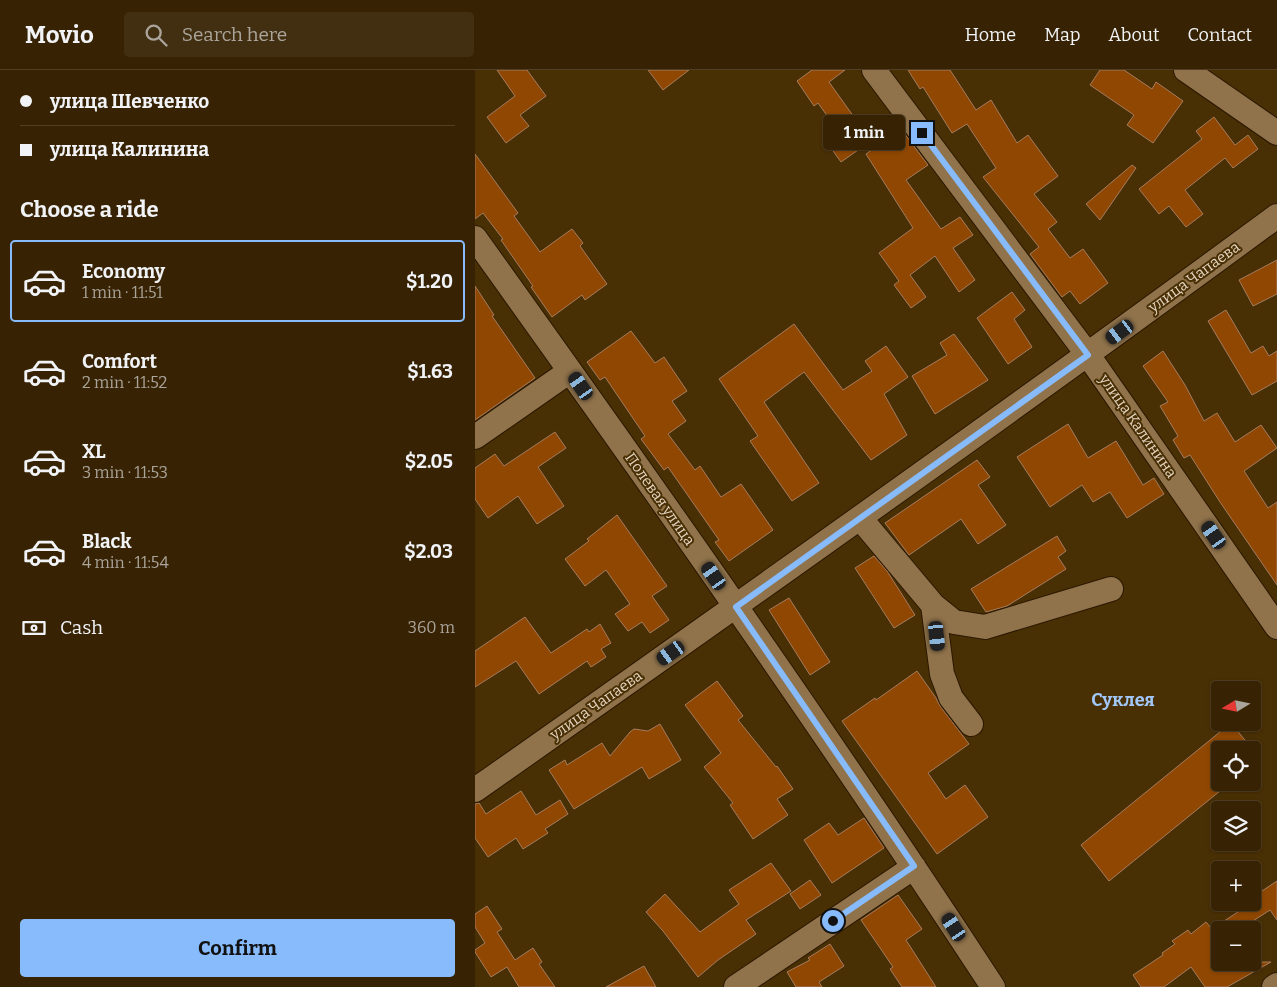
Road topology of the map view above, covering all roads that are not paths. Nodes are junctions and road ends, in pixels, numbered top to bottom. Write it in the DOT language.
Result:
graph roads {
  1 [pos="874,70"];
  2 [pos="1186,70"];
  3 [pos="1277,133"];
  4 [pos="1277,216"];
  5 [pos="475,238"];
  6 [pos="1088,355"];
  7 [pos="570,370"];
  8 [pos="475,437"];
  9 [pos="860,518"];
  10 [pos="1111,589"];
  11 [pos="933,605"];
  12 [pos="736,607"];
  13 [pos="1275,619"];
  14 [pos="971,724"];
  15 [pos="475,790"];
  16 [pos="914,866"];
  17 [pos="1277,985"];
  18 [pos="736,987"];
  19 [pos="993,987"];
  20 [pos="1273,987"];
  1 -- 6 [label="street, улица Калинина"];
  2 -- 3 [label="street"];
  4 -- 6 [label="street, улица Чапаева"];
  5 -- 7 [label="street, Полевая улица"];
  6 -- 9 [label="street, улица Чапаева"];
  6 -- 13 [label="street, улица Калинина"];
  7 -- 8 [label="street"];
  7 -- 12 [label="street, Полевая улица"];
  9 -- 11 [label="street"];
  9 -- 12 [label="street, улица Чапаева"];
  10 -- 11 [label="street"];
  11 -- 14 [label="street"];
  12 -- 15 [label="street, улица Чапаева"];
  12 -- 16 [label="street, Полевая улица"];
  16 -- 18 [label="street"];
  16 -- 19 [label="street, Полевая улица"];
  17 -- 20 [label="street"];
}
